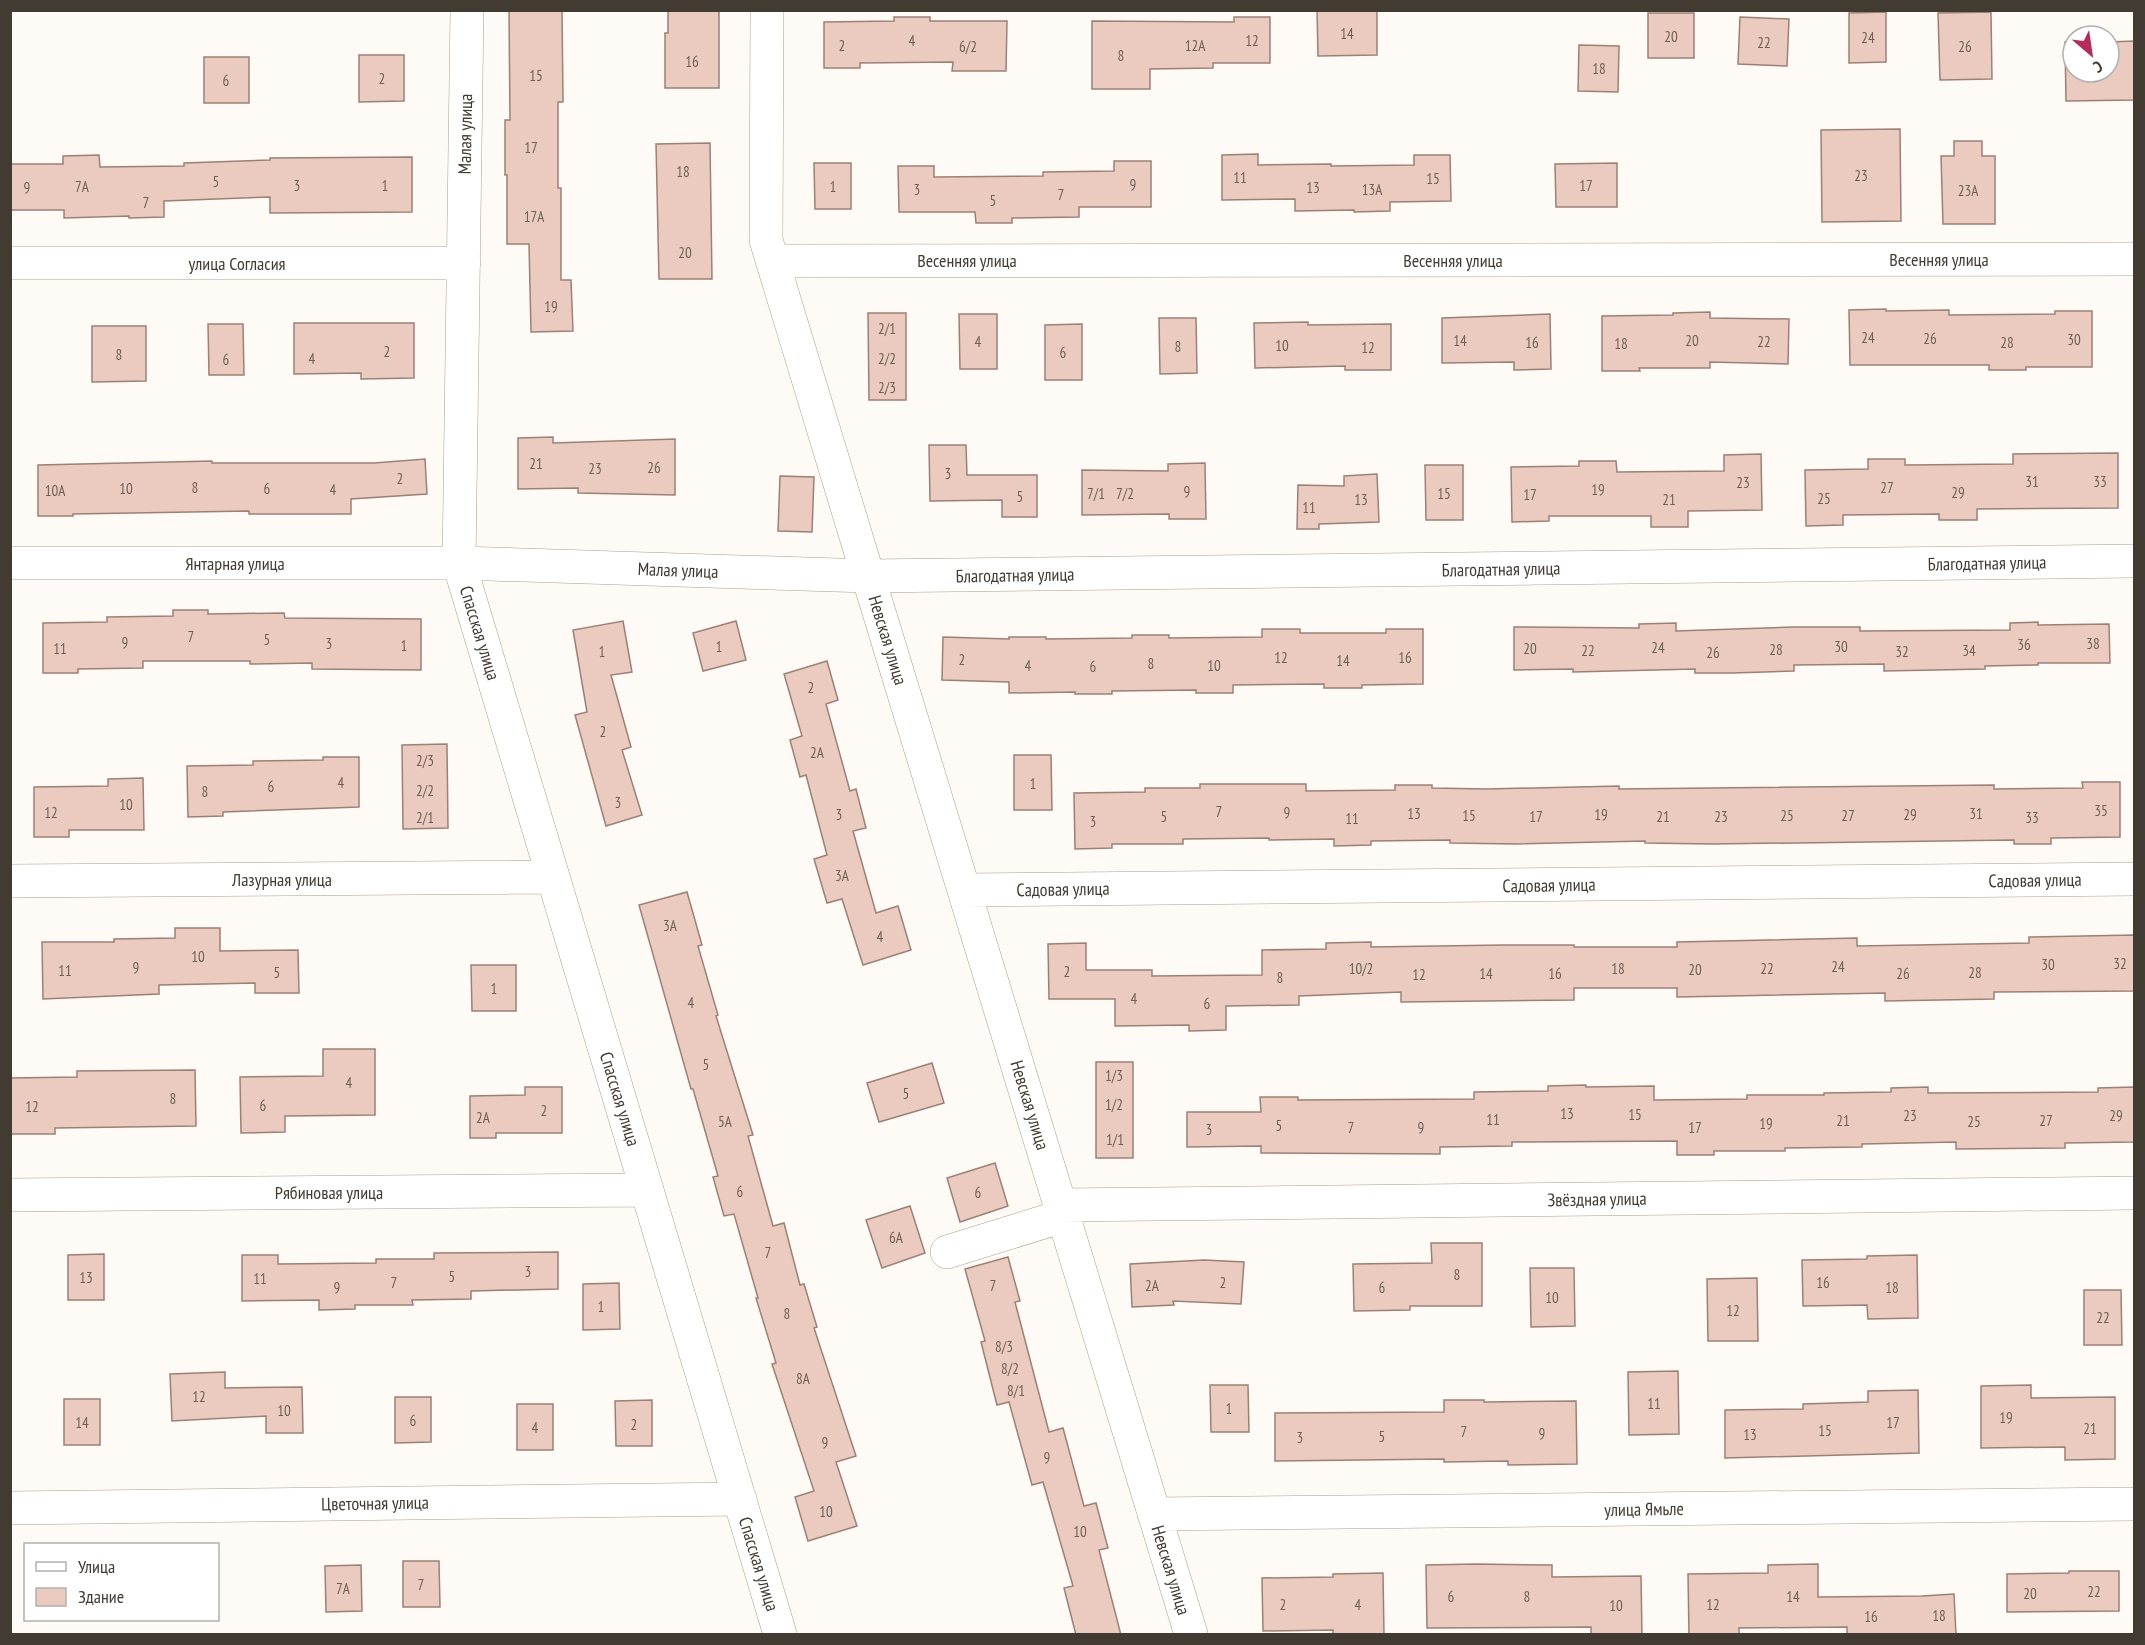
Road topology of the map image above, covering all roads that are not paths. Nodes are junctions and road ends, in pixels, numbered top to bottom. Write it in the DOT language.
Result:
graph roads {
  1 [pos="467,10"];
  2 [pos="767,10"];
  3 [pos="2134,259"];
  4 [pos="772,261"];
  5 [pos="10,263"];
  6 [pos="464,263"];
  7 [pos="2134,561"];
  8 [pos="10,563"];
  9 [pos="459,563"];
  10 [pos="868,576"];
  11 [pos="553,878"];
  12 [pos="2134,879"];
  13 [pos="10,881"];
  14 [pos="964,890"];
  15 [pos="647,1190"];
  16 [pos="2134,1193"];
  17 [pos="10,1195"];
  18 [pos="1062,1211"];
  19 [pos="947,1252"];
  20 [pos="740,1499"];
  21 [pos="2134,1504"];
  22 [pos="10,1508"];
  23 [pos="1154,1514"];
  24 [pos="780,1635"];
  25 [pos="1191,1635"];
  1 -- 6 [label="street, Малая улица"];
  2 -- 4 [label="street"];
  3 -- 4 [label="street, Весенняя улица"];
  4 -- 10 [label="street"];
  5 -- 6 [label="street, улица Согласия"];
  6 -- 9 [label="street, Малая улица"];
  7 -- 10 [label="street, Благодатная улица"];
  8 -- 9 [label="street, Янтарная улица"];
  9 -- 10 [label="street, Малая улица"];
  9 -- 11 [label="street, Спасская улица"];
  10 -- 14 [label="street, Невская улица"];
  11 -- 13 [label="street, Лазурная улица"];
  11 -- 15 [label="street, Спасская улица"];
  12 -- 14 [label="street, Садовая улица"];
  14 -- 18 [label="street, Невская улица"];
  15 -- 17 [label="street, Рябиновая улица"];
  15 -- 20 [label="street, Спасская улица"];
  16 -- 18 [label="street, Звёздная улица"];
  18 -- 19 [label="street, Звёздная улица"];
  18 -- 23 [label="street, Невская улица"];
  20 -- 22 [label="street, Цветочная улица"];
  20 -- 24 [label="street, Спасская улица"];
  21 -- 23 [label="street, улица Ямьле"];
  23 -- 25 [label="street, Невская улица"];
}
